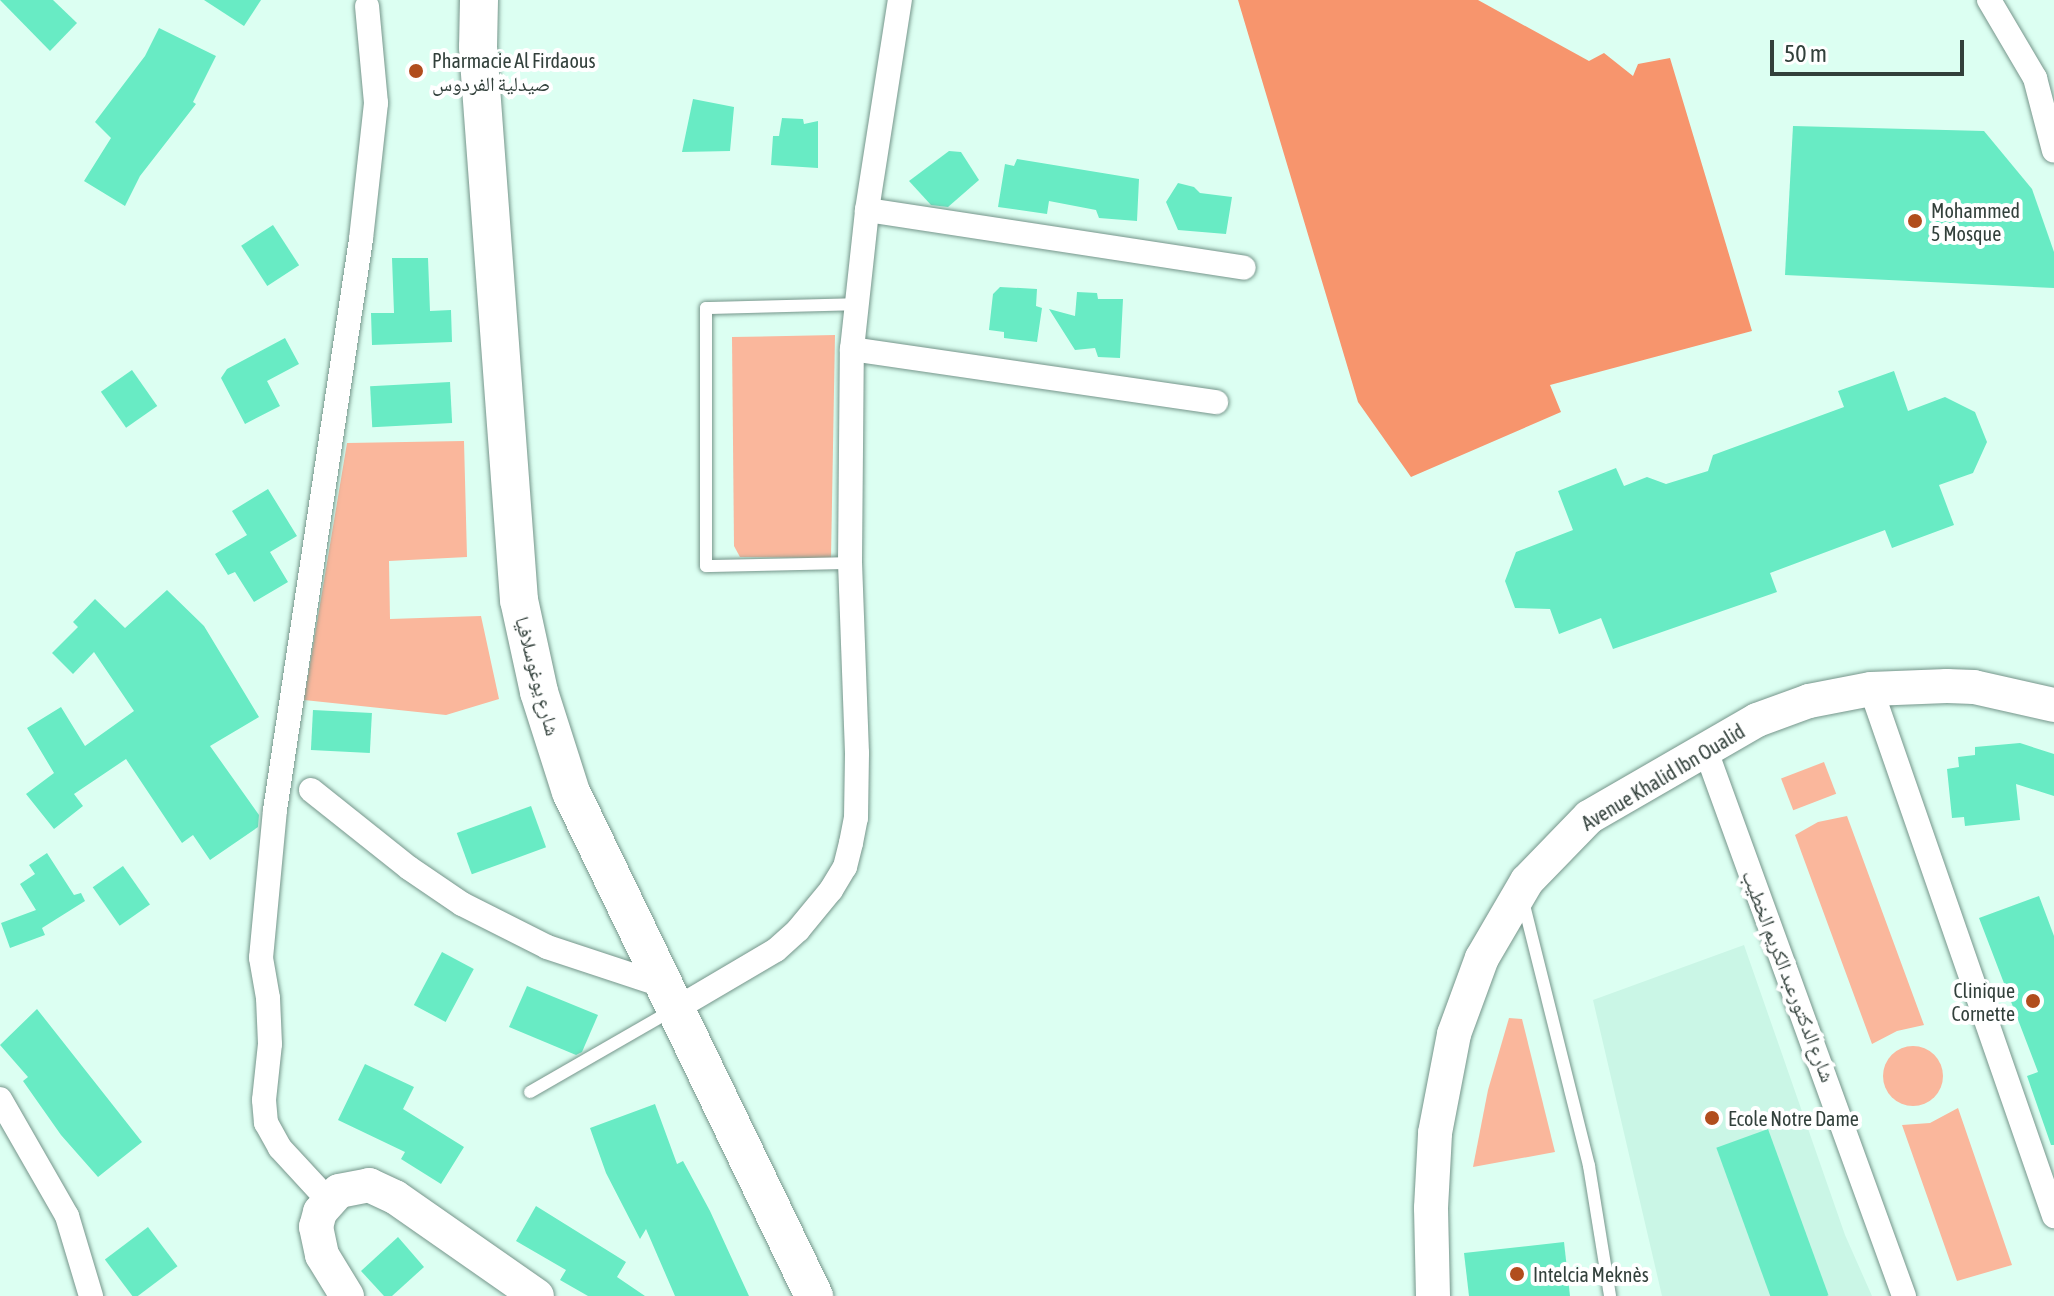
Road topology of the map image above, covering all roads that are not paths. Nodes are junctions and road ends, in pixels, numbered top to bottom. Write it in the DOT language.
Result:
graph roads {
  1 [pos="479,0"];
  2 [pos="900,0"];
  3 [pos="1989,0"];
  4 [pos="367,6"];
  5 [pos="2054,151"];
  6 [pos="867,210"];
  7 [pos="1244,268"];
  8 [pos="857,304"];
  9 [pos="852,349"];
  10 [pos="1216,402"];
  11 [pos="850,563"];
  12 [pos="1871,689"];
  13 [pos="2054,705"];
  14 [pos="1705,748"];
  15 [pos="311,790"];
  16 [pos="1520,892"];
  17 [pos="668,997"];
  18 [pos="530,1092"];
  19 [pos="0,1099"];
  20 [pos="328,1200"];
  21 [pos="2054,1216"];
  22 [pos="91,1296"];
  23 [pos="347,1296"];
  24 [pos="537,1296"];
  25 [pos="814,1296"];
  26 [pos="1433,1296"];
  27 [pos="1610,1296"];
  28 [pos="1904,1296"];
  1 -- 17 [label="main road, شارع يوغوسلافيا"];
  2 -- 6 [label="street"];
  3 -- 5 [label="street"];
  4 -- 20 [label="street"];
  6 -- 7 [label="street"];
  6 -- 8 [label="street"];
  8 -- 9 [label="street"];
  8 -- 11 [label="lane"];
  9 -- 10 [label="street"];
  9 -- 11 [label="street"];
  11 -- 17 [label="street"];
  12 -- 13 [label="main road, Avenue Khalid Ibn Oualid"];
  12 -- 14 [label="main road, Avenue Khalid Ibn Oualid"];
  12 -- 21 [label="street"];
  14 -- 16 [label="main road, Avenue Khalid Ibn Oualid"];
  14 -- 28 [label="street, شارع الدكتورعبد الكريم الخطيب"];
  15 -- 17 [label="street"];
  16 -- 26 [label="main road, Avenue Khalid Ibn Oualid"];
  16 -- 27 [label="lane"];
  17 -- 18 [label="lane"];
  17 -- 25 [label="main road, شارع يوغوسلافيا"];
  19 -- 22 [label="street"];
  20 -- 23 [label="main road"];
  20 -- 24 [label="main road"];
}
